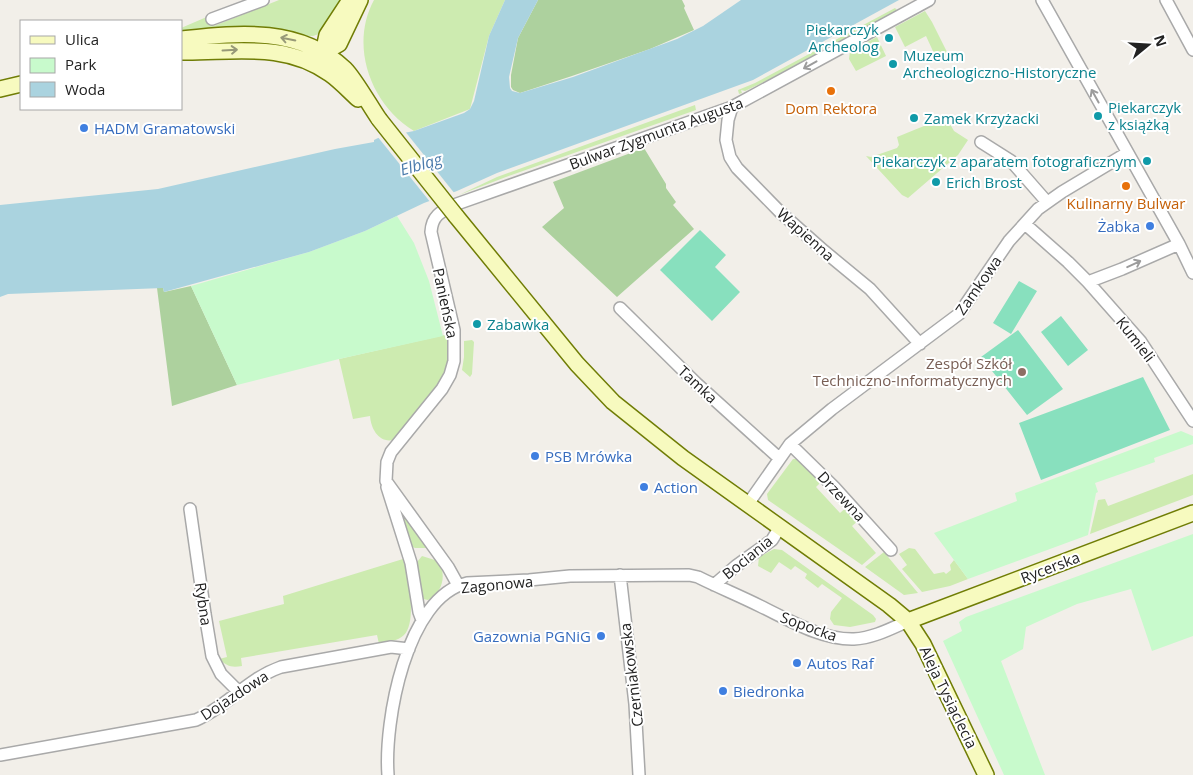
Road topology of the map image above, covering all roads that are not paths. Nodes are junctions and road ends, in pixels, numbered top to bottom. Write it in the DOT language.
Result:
graph roads {
  1 [pos="263,0"];
  2 [pos="350,0"];
  3 [pos="360,0"];
  4 [pos="930,0"];
  5 [pos="1042,0"];
  6 [pos="1166,0"];
  7 [pos="241,4"];
  8 [pos="212,20"];
  9 [pos="182,39"];
  10 [pos="339,44"];
  11 [pos="1193,50"];
  12 [pos="182,52"];
  13 [pos="319,59"];
  14 [pos="346,70"];
  15 [pos="20,84"];
  16 [pos="0,89"];
  17 [pos="732,107"];
  18 [pos="379,119"];
  19 [pos="980,142"];
  20 [pos="1127,154"];
  21 [pos="1047,202"];
  22 [pos="455,210"];
  23 [pos="1025,224"];
  24 [pos="1179,244"];
  25 [pos="1191,265"];
  26 [pos="1088,282"];
  27 [pos="620,308"];
  28 [pos="920,344"];
  29 [pos="1193,421"];
  30 [pos="790,444"];
  31 [pos="779,458"];
  32 [pos="386,481"];
  33 [pos="748,504"];
  34 [pos="190,509"];
  35 [pos="1193,513"];
  36 [pos="780,527"];
  37 [pos="891,550"];
  38 [pos="620,575"];
  39 [pos="458,585"];
  40 [pos="714,585"];
  41 [pos="422,620"];
  42 [pos="908,621"];
  43 [pos="409,649"];
  44 [pos="238,691"];
  45 [pos="0,755"];
  46 [pos="388,775"];
  47 [pos="639,775"];
  48 [pos="986,775"];
  1 -- 7 [label="street"];
  2 -- 13 [label="main road"];
  3 -- 10 [label="main road"];
  4 -- 17 [label="street, Bulwar Zygmunta Augusta, one-way"];
  20 -- 5 [label="street, one-way"];
  6 -- 11 [label="street"];
  7 -- 8 [label="street"];
  13 -- 9 [label="main road, one-way"];
  10 -- 13 [label="main road"];
  10 -- 14 [label="main road"];
  12 -- 13 [label="main road, one-way"];
  13 -- 14 [label="main road"];
  13 -- 18 [label="main road"];
  14 -- 18 [label="main road"];
  15 -- 16 [label="main road"];
  17 -- 22 [label="street, Bulwar Zygmunta Augusta"];
  17 -- 28 [label="street, Wapienna"];
  18 -- 22 [label="main road, Aleja Tysiąclecia, bridge"];
  19 -- 21 [label="street"];
  20 -- 21 [label="street, Zamkowa"];
  20 -- 24 [label="street"];
  21 -- 23 [label="street, Zamkowa"];
  22 -- 32 [label="street, Panieńska"];
  22 -- 33 [label="main road, Aleja Tysiąclecia"];
  23 -- 26 [label="street, Kumieli"];
  23 -- 28 [label="street, Zamkowa"];
  24 -- 25 [label="street"];
  26 -- 24 [label="street, one-way"];
  26 -- 29 [label="street, Kumieli"];
  27 -- 31 [label="street, Tamka"];
  28 -- 30 [label="street, Zamkowa"];
  30 -- 31 [label="street, Zamkowa"];
  30 -- 37 [label="street, Drzewna"];
  31 -- 33 [label="street, Zamkowa"];
  32 -- 39 [label="street"];
  32 -- 41 [label="street, Panieńska"];
  33 -- 36 [label="main road, Aleja Tysiąclecia"];
  34 -- 44 [label="street, Rybna"];
  35 -- 42 [label="main road, Rycerska"];
  36 -- 40 [label="street, Bociania"];
  36 -- 42 [label="main road, Aleja Tysiąclecia"];
  38 -- 39 [label="street, Zagonowa"];
  38 -- 40 [label="street, Zagonowa"];
  38 -- 47 [label="street, Czerniakowska"];
  39 -- 41 [label="street, Zagonowa"];
  40 -- 42 [label="street, Sopocka"];
  41 -- 43 [label="street, Zagonowa"];
  42 -- 48 [label="main road, Aleja Tysiąclecia"];
  43 -- 44 [label="street, Dojazdowa"];
  43 -- 46 [label="street, Zagonowa"];
  44 -- 45 [label="street, Dojazdowa"];
}
